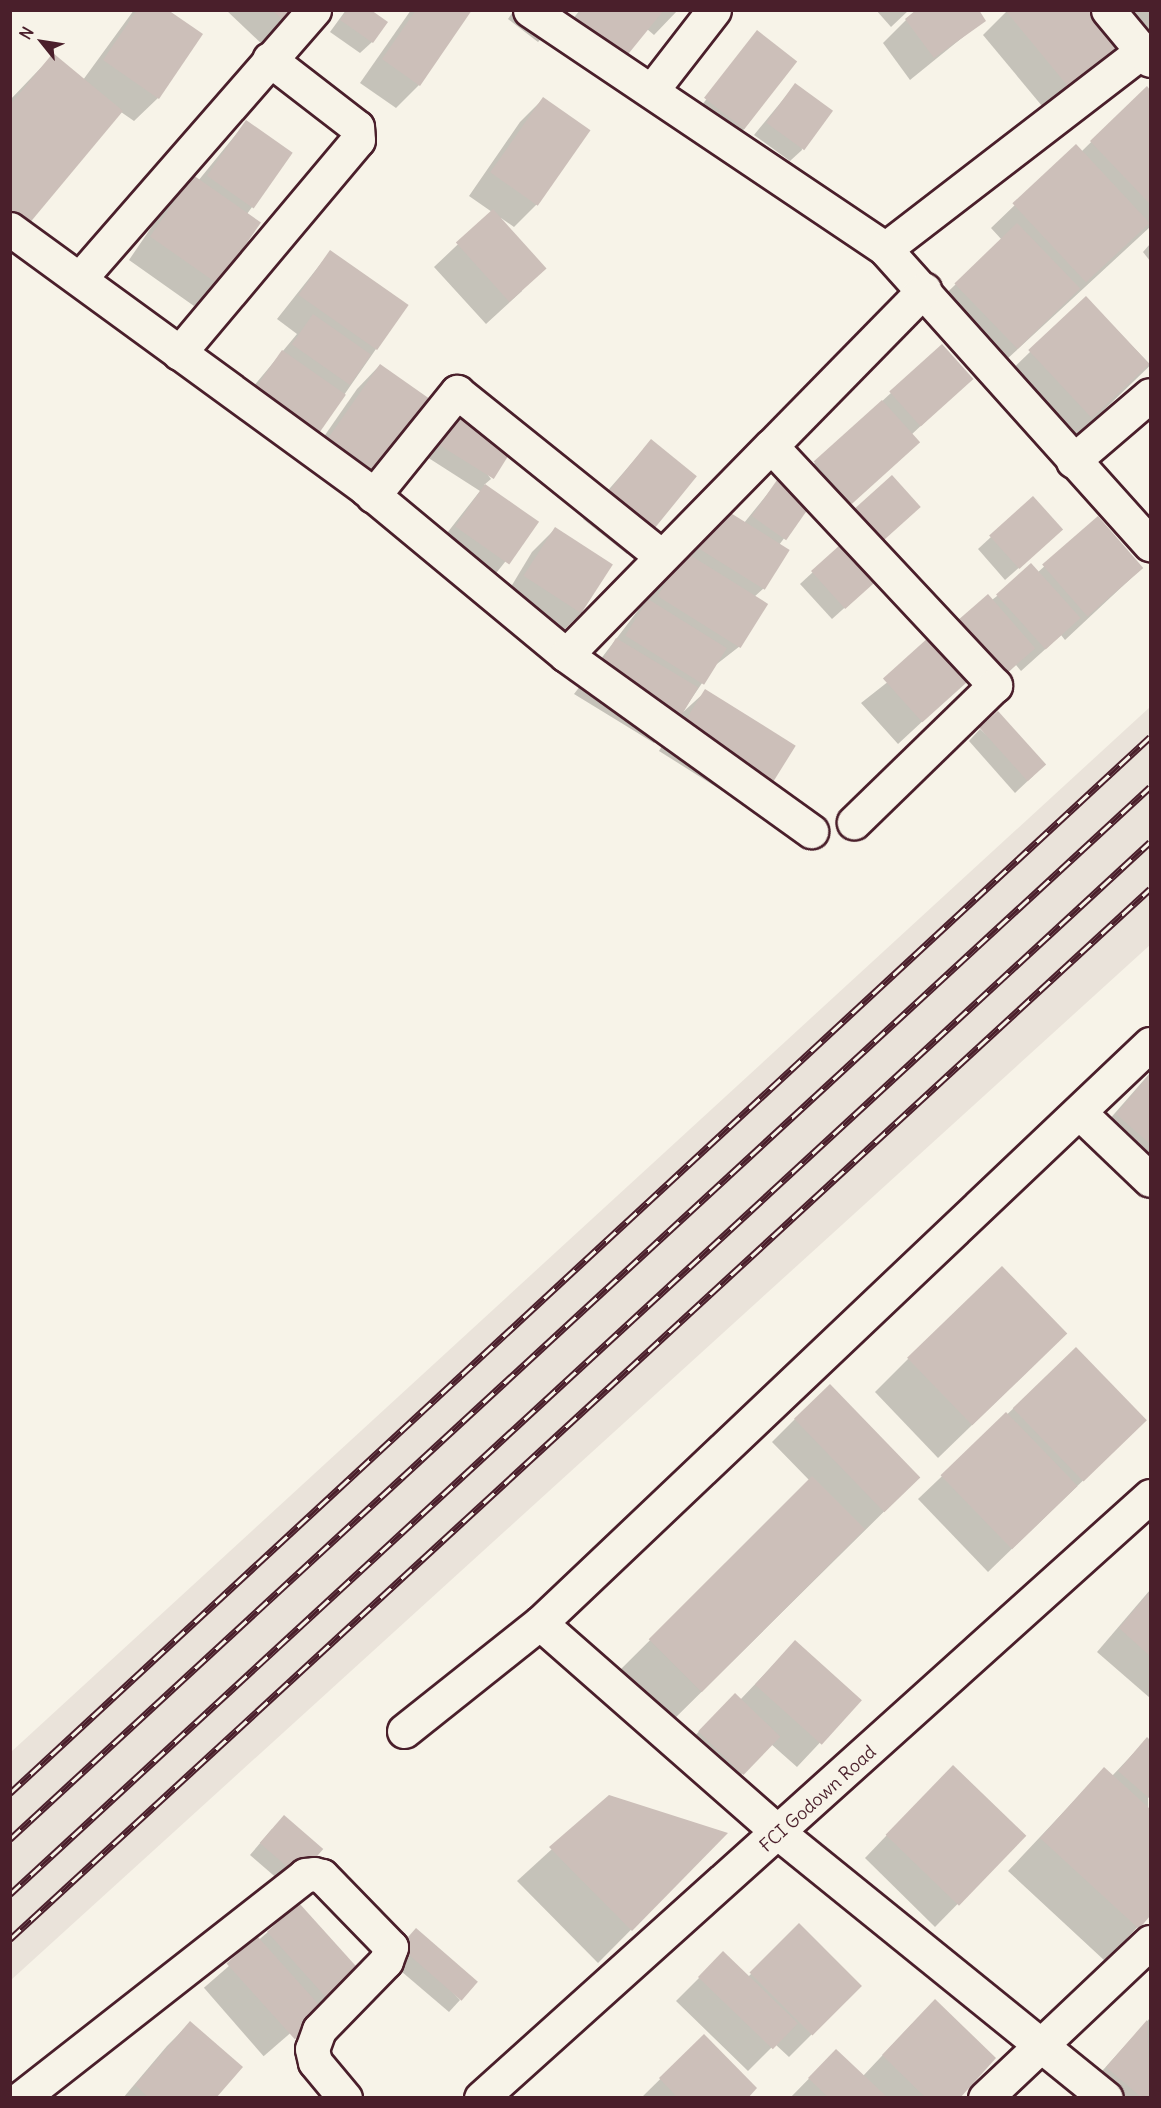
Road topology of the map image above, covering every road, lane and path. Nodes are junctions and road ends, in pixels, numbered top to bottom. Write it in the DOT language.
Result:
graph roads {
  1 [pos="314,10"];
  2 [pos="530,10"];
  3 [pos="714,10"];
  4 [pos="1108,10"];
  5 [pos="1146,55"];
  6 [pos="269,59"];
  7 [pos="652,90"];
  8 [pos="10,229"];
  9 [pos="885,249"];
  10 [pos="82,276"];
  11 [pos="924,290"];
  12 [pos="178,353"];
  13 [pos="1150,395"];
  14 [pos="771,446"];
  15 [pos="1072,461"];
  16 [pos="373,496"];
  17 [pos="1150,544"];
  18 [pos="662,556"];
  19 [pos="566,655"];
  20 [pos="854,822"];
  21 [pos="811,831"];
  22 [pos="1150,1044"];
  23 [pos="1081,1114"];
  24 [pos="1150,1180"];
  25 [pos="1150,1496"];
  26 [pos="540,1623"];
  27 [pos="404,1731"];
  28 [pos="780,1834"];
  29 [pos="1150,1942"];
  30 [pos="1040,2045"];
  31 [pos="21,2097"];
  32 [pos="345,2097"];
  33 [pos="481,2097"];
  34 [pos="985,2097"];
  35 [pos="1106,2097"];
  1 -- 6 [label="street"];
  2 -- 7 [label="street"];
  3 -- 7 [label="street"];
  4 -- 5 [label="street"];
  5 -- 9 [label="street"];
  6 -- 10 [label="street"];
  6 -- 12 [label="street"];
  7 -- 9 [label="street"];
  8 -- 10 [label="street"];
  9 -- 11 [label="street"];
  10 -- 12 [label="street"];
  11 -- 14 [label="street"];
  11 -- 15 [label="street"];
  12 -- 16 [label="street"];
  13 -- 15 [label="street"];
  14 -- 18 [label="street"];
  14 -- 20 [label="street"];
  15 -- 17 [label="street"];
  16 -- 18 [label="street"];
  16 -- 19 [label="street"];
  18 -- 19 [label="street"];
  19 -- 21 [label="street"];
  22 -- 23 [label="street"];
  23 -- 24 [label="street"];
  23 -- 26 [label="street"];
  25 -- 28 [label="street, FCI Godown Road"];
  26 -- 27 [label="street"];
  26 -- 28 [label="street"];
  28 -- 30 [label="street"];
  28 -- 33 [label="street, FCI Godown Road"];
  29 -- 30 [label="street"];
  30 -- 34 [label="street"];
  30 -- 35 [label="street"];
  31 -- 32 [label="street"];
}
